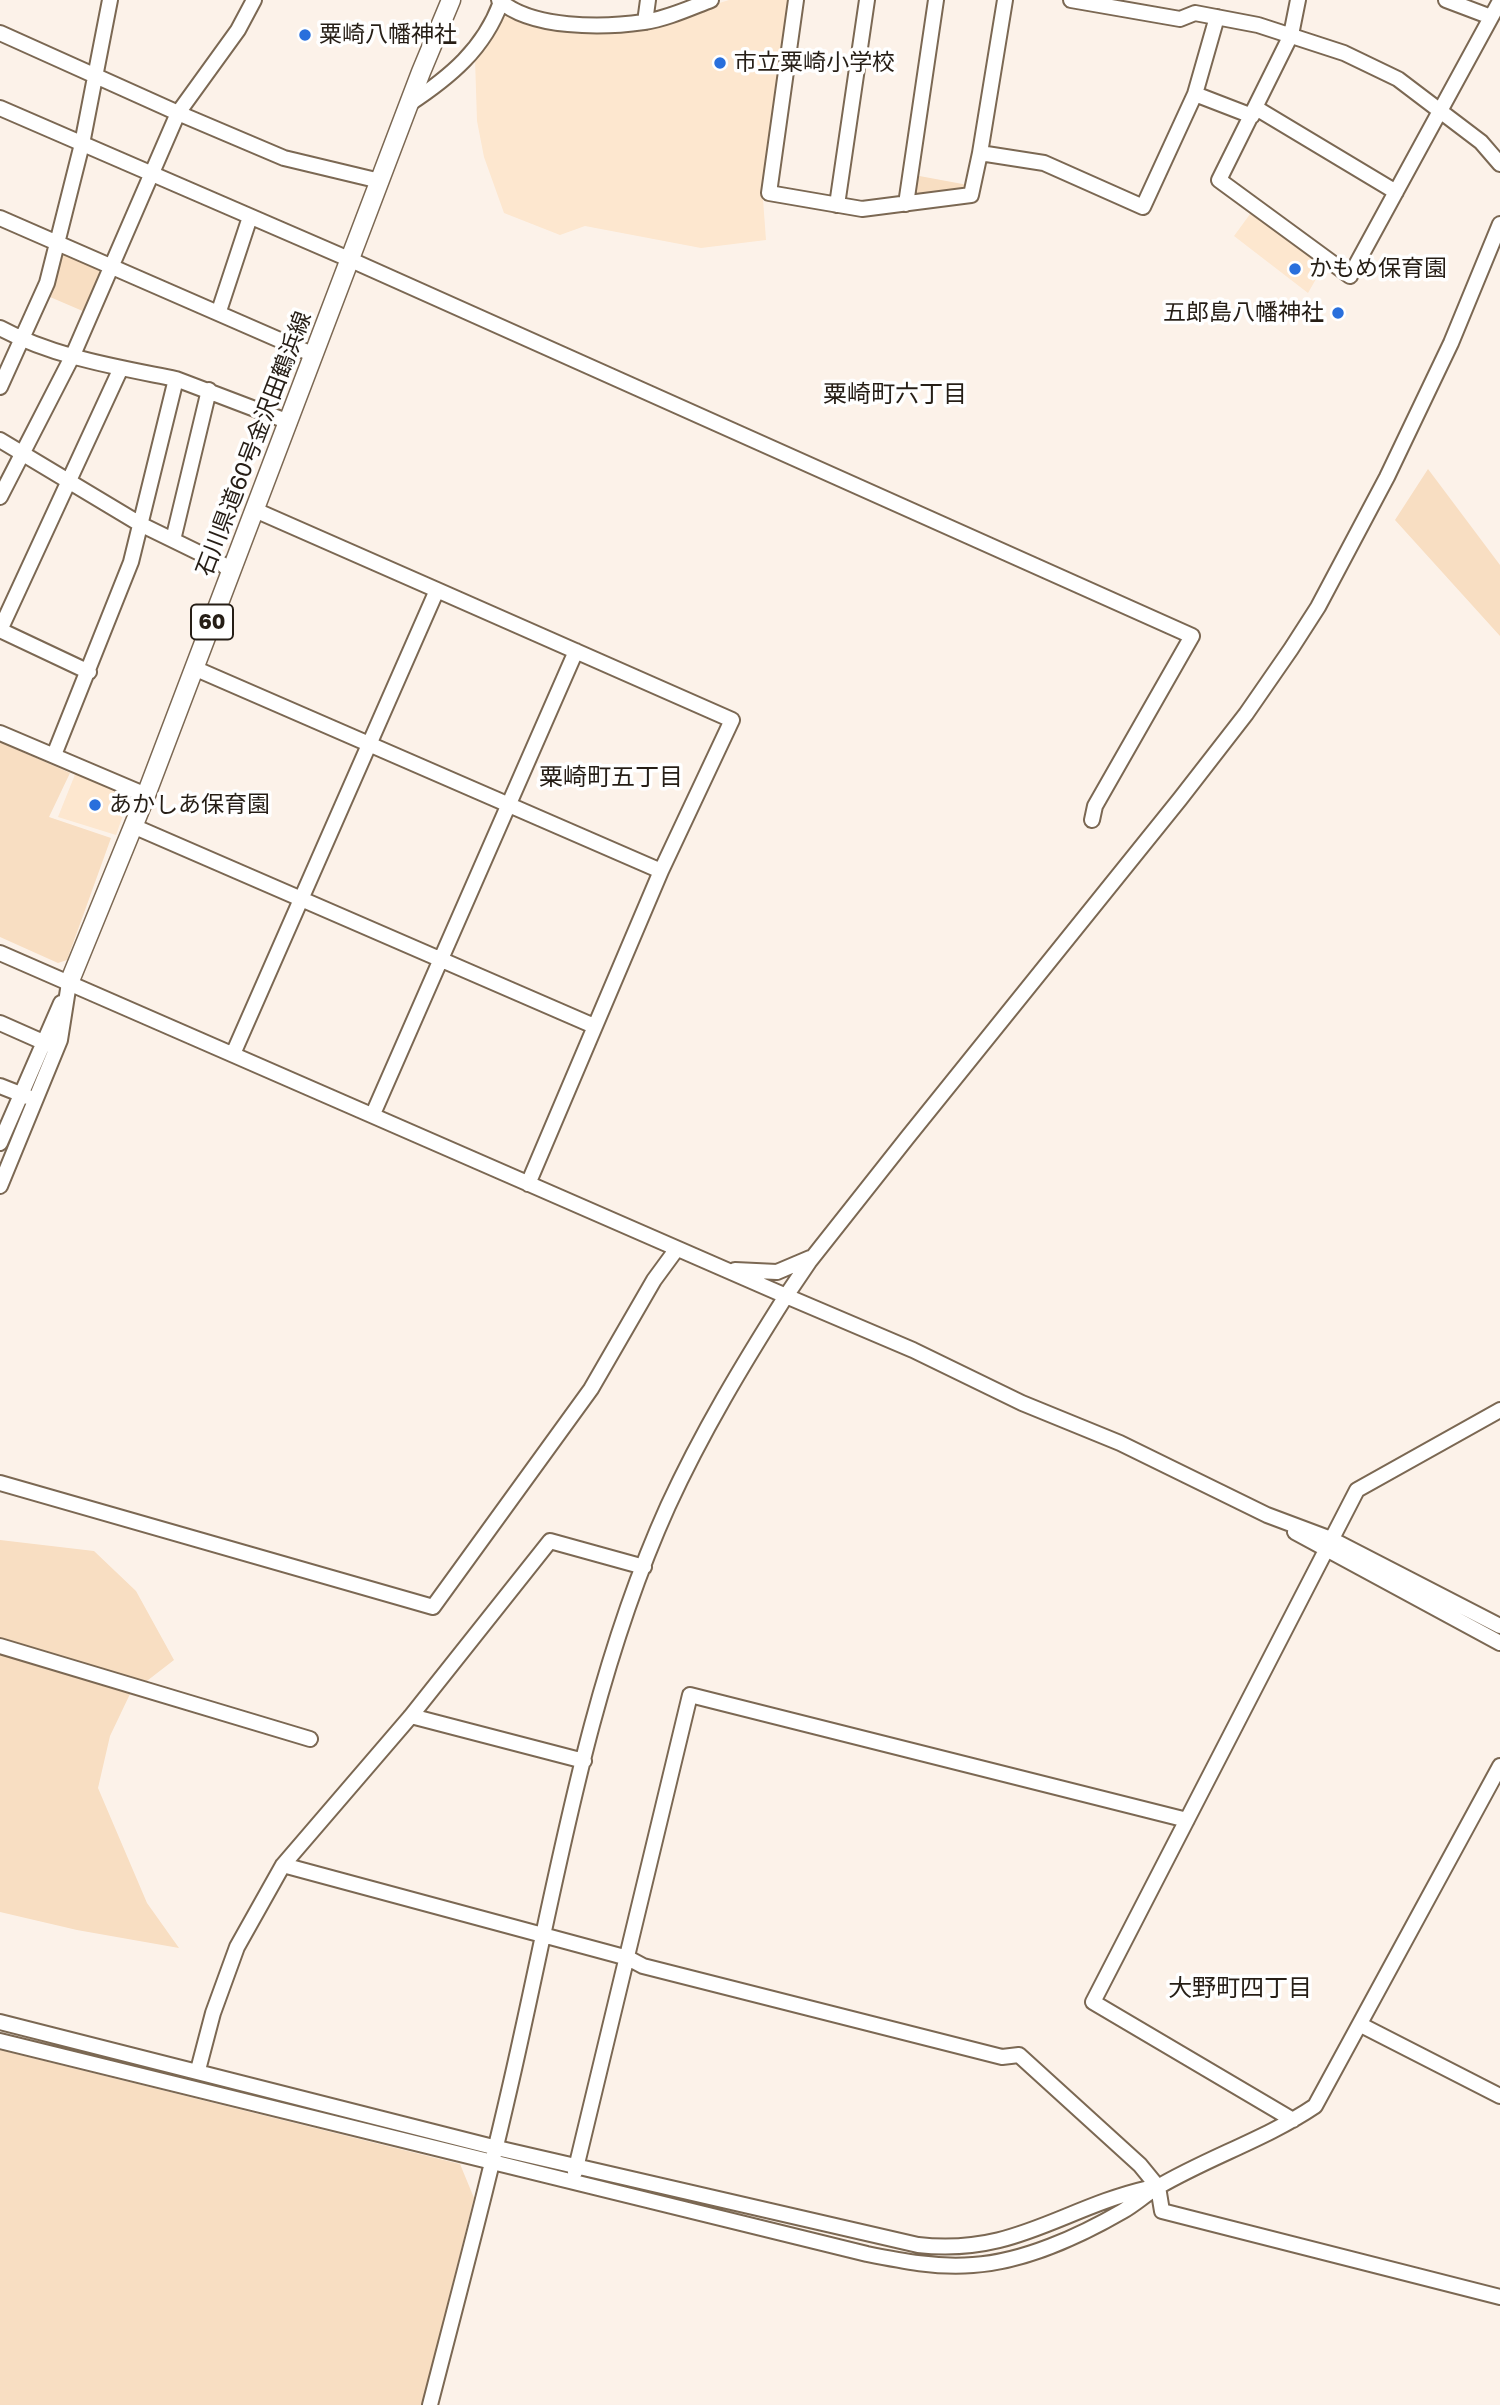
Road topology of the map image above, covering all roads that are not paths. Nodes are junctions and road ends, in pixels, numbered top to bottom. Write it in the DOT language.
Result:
graph roads {
  1 [pos="110,0"];
  2 [pos="254,0"];
  3 [pos="451,0"];
  4 [pos="648,0"];
  5 [pos="711,0"];
  6 [pos="796,0"];
  7 [pos="867,0"];
  8 [pos="936,0"];
  9 [pos="1005,0"];
  10 [pos="1070,0"];
  11 [pos="1298,0"];
  12 [pos="1447,0"];
  13 [pos="500,1"];
  14 [pos="1500,1"];
  15 [pos="1195,6"];
  16 [pos="1217,17"];
  17 [pos="1491,17"];
  18 [pos="645,22"];
  19 [pos="0,33"];
  20 [pos="1291,35"];
  21 [pos="94,78"];
  22 [pos="1195,94"];
  23 [pos="409,104"];
  24 [pos="0,108"];
  25 [pos="1439,110"];
  26 [pos="1254,112"];
  27 [pos="178,113"];
  28 [pos="82,144"];
  29 [pos="979,153"];
  30 [pos="1500,164"];
  31 [pos="152,174"];
  32 [pos="380,181"];
  33 [pos="1396,192"];
  34 [pos="906,204"];
  35 [pos="837,205"];
  36 [pos="250,217"];
  37 [pos="0,218"];
  38 [pos="1500,224"];
  39 [pos="58,245"];
  40 [pos="351,260"];
  41 [pos="112,268"];
  42 [pos="219,311"];
  43 [pos="0,328"];
  44 [pos="22,340"];
  45 [pos="73,355"];
  46 [pos="314,355"];
  47 [pos="121,368"];
  48 [pos="176,379"];
  49 [pos="0,387"];
  50 [pos="209,390"];
  51 [pos="289,422"];
  52 [pos="0,440"];
  53 [pos="23,453"];
  54 [pos="67,480"];
  55 [pos="0,497"];
  56 [pos="255,510"];
  57 [pos="140,524"];
  58 [pos="173,540"];
  59 [pos="231,572"];
  60 [pos="437,590"];
  61 [pos="0,630"];
  62 [pos="576,651"];
  63 [pos="194,667"];
  64 [pos="89,673"];
  65 [pos="0,733"];
  66 [pos="366,744"];
  67 [pos="54,755"];
  68 [pos="146,794"];
  69 [pos="508,805"];
  70 [pos="1091,820"];
  71 [pos="133,826"];
  72 [pos="661,871"];
  73 [pos="300,899"];
  74 [pos="0,953"];
  75 [pos="442,959"];
  76 [pos="69,983"];
  77 [pos="0,1023"];
  78 [pos="594,1026"];
  79 [pos="50,1045"];
  80 [pos="233,1054"];
  81 [pos="0,1086"];
  82 [pos="20,1094"];
  83 [pos="35,1100"];
  84 [pos="373,1114"];
  85 [pos="0,1143"];
  86 [pos="528,1184"];
  87 [pos="0,1186"];
  88 [pos="676,1250"];
  89 [pos="814,1256"];
  90 [pos="727,1270"];
  91 [pos="786,1296"];
  92 [pos="1500,1410"];
  93 [pos="0,1483"];
  94 [pos="1328,1544"];
  95 [pos="643,1567"];
  96 [pos="1500,1626"];
  97 [pos="1500,1643"];
  98 [pos="0,1646"];
  99 [pos="411,1716"];
  100 [pos="310,1739"];
  101 [pos="584,1761"];
  102 [pos="1500,1766"];
  103 [pos="1187,1820"];
  104 [pos="283,1866"];
  105 [pos="543,1937"];
  106 [pos="628,1958"];
  107 [pos="0,2022"];
  108 [pos="1361,2025"];
  109 [pos="0,2040"];
  110 [pos="198,2070"];
  111 [pos="1500,2096"];
  112 [pos="1293,2120"];
  113 [pos="495,2156"];
  114 [pos="575,2173"];
  115 [pos="1158,2187"];
  116 [pos="1500,2297"];
  117 [pos="430,2405"];
  1 -- 21 [label="street"];
  2 -- 27 [label="street"];
  3 -- 23 [label="main road, 石川県道60号金沢田鶴浜線 / 60"];
  4 -- 18 [label="street"];
  5 -- 18 [label="street"];
  6 -- 35 [label="street"];
  7 -- 35 [label="street"];
  8 -- 34 [label="street"];
  9 -- 29 [label="street"];
  10 -- 15 [label="street"];
  11 -- 20 [label="street"];
  12 -- 17 [label="street"];
  13 -- 18 [label="street"];
  13 -- 23 [label="street"];
  14 -- 17 [label="street"];
  15 -- 16 [label="street"];
  16 -- 20 [label="street"];
  16 -- 22 [label="street"];
  17 -- 25 [label="street"];
  19 -- 21 [label="street"];
  20 -- 25 [label="street"];
  20 -- 26 [label="street"];
  21 -- 27 [label="street"];
  21 -- 28 [label="street"];
  22 -- 26 [label="street"];
  22 -- 29 [label="street"];
  23 -- 32 [label="main road, 石川県道60号金沢田鶴浜線 / 60"];
  24 -- 28 [label="street"];
  25 -- 30 [label="street"];
  25 -- 33 [label="street"];
  26 -- 33 [label="street"];
  26 -- 33 [label="street"];
  27 -- 31 [label="street"];
  27 -- 32 [label="street"];
  28 -- 31 [label="street"];
  28 -- 39 [label="street"];
  29 -- 34 [label="street"];
  31 -- 36 [label="street"];
  31 -- 41 [label="street"];
  32 -- 40 [label="main road, 石川県道60号金沢田鶴浜線 / 60"];
  34 -- 35 [label="street"];
  36 -- 40 [label="street"];
  36 -- 42 [label="street"];
  37 -- 39 [label="street"];
  38 -- 89 [label="street"];
  39 -- 41 [label="street"];
  39 -- 44 [label="street"];
  40 -- 46 [label="main road, 石川県道60号金沢田鶴浜線 / 60"];
  40 -- 70 [label="street"];
  41 -- 42 [label="street"];
  41 -- 45 [label="street"];
  42 -- 46 [label="street"];
  43 -- 44 [label="street"];
  44 -- 45 [label="street"];
  44 -- 49 [label="street"];
  45 -- 47 [label="street"];
  45 -- 53 [label="street"];
  46 -- 51 [label="main road, 石川県道60号金沢田鶴浜線 / 60"];
  47 -- 48 [label="street"];
  47 -- 54 [label="street"];
  48 -- 50 [label="street"];
  48 -- 57 [label="street"];
  50 -- 51 [label="street"];
  50 -- 58 [label="street"];
  51 -- 56 [label="main road, 石川県道60号金沢田鶴浜線 / 60"];
  52 -- 53 [label="street"];
  53 -- 54 [label="street"];
  53 -- 55 [label="street"];
  54 -- 57 [label="street"];
  54 -- 61 [label="street"];
  56 -- 59 [label="main road, 石川県道60号金沢田鶴浜線 / 60"];
  56 -- 60 [label="street"];
  57 -- 58 [label="street"];
  57 -- 64 [label="street"];
  58 -- 59 [label="street"];
  59 -- 63 [label="main road, 石川県道60号金沢田鶴浜線 / 60"];
  60 -- 62 [label="street"];
  60 -- 66 [label="street"];
  61 -- 64 [label="street"];
  62 -- 69 [label="street"];
  62 -- 72 [label="street"];
  63 -- 66 [label="street"];
  63 -- 68 [label="main road, 石川県道60号金沢田鶴浜線 / 60"];
  64 -- 67 [label="street"];
  65 -- 67 [label="street"];
  66 -- 69 [label="street"];
  66 -- 73 [label="street"];
  67 -- 68 [label="street"];
  68 -- 71 [label="main road, 石川県道60号金沢田鶴浜線 / 60"];
  69 -- 72 [label="street"];
  69 -- 75 [label="street"];
  71 -- 73 [label="street"];
  71 -- 76 [label="main road, 石川県道60号金沢田鶴浜線 / 60"];
  72 -- 78 [label="street"];
  73 -- 75 [label="street"];
  73 -- 80 [label="street"];
  74 -- 76 [label="street"];
  75 -- 78 [label="street"];
  75 -- 84 [label="street"];
  76 -- 79 [label="street"];
  76 -- 80 [label="street"];
  77 -- 79 [label="street"];
  78 -- 86 [label="street"];
  79 -- 82 [label="street"];
  79 -- 83 [label="street"];
  80 -- 84 [label="street"];
  81 -- 82 [label="street"];
  82 -- 83 [label="street"];
  82 -- 85 [label="street"];
  83 -- 87 [label="street"];
  84 -- 86 [label="street"];
  86 -- 88 [label="street"];
  88 -- 90 [label="street"];
  88 -- 93 [label="street"];
  89 -- 90 [label="street"];
  89 -- 91 [label="street"];
  90 -- 91 [label="street"];
  91 -- 94 [label="street"];
  91 -- 95 [label="street"];
  92 -- 94 [label="street"];
  94 -- 96 [label="street"];
  94 -- 97 [label="street"];
  94 -- 103 [label="street"];
  95 -- 99 [label="street"];
  95 -- 101 [label="street"];
  98 -- 100 [label="street"];
  99 -- 101 [label="street"];
  99 -- 104 [label="street"];
  101 -- 105 [label="street"];
  102 -- 108 [label="street"];
  103 -- 106 [label="street"];
  103 -- 112 [label="street"];
  104 -- 105 [label="street"];
  104 -- 110 [label="street"];
  105 -- 106 [label="street"];
  105 -- 113 [label="street"];
  106 -- 114 [label="street"];
  106 -- 115 [label="street"];
  107 -- 110 [label="street"];
  108 -- 111 [label="street"];
  108 -- 112 [label="street"];
  109 -- 113 [label="street"];
  110 -- 113 [label="street"];
  112 -- 115 [label="street"];
  113 -- 114 [label="street"];
  113 -- 117 [label="street"];
  114 -- 115 [label="street"];
  115 -- 116 [label="street"];
}
